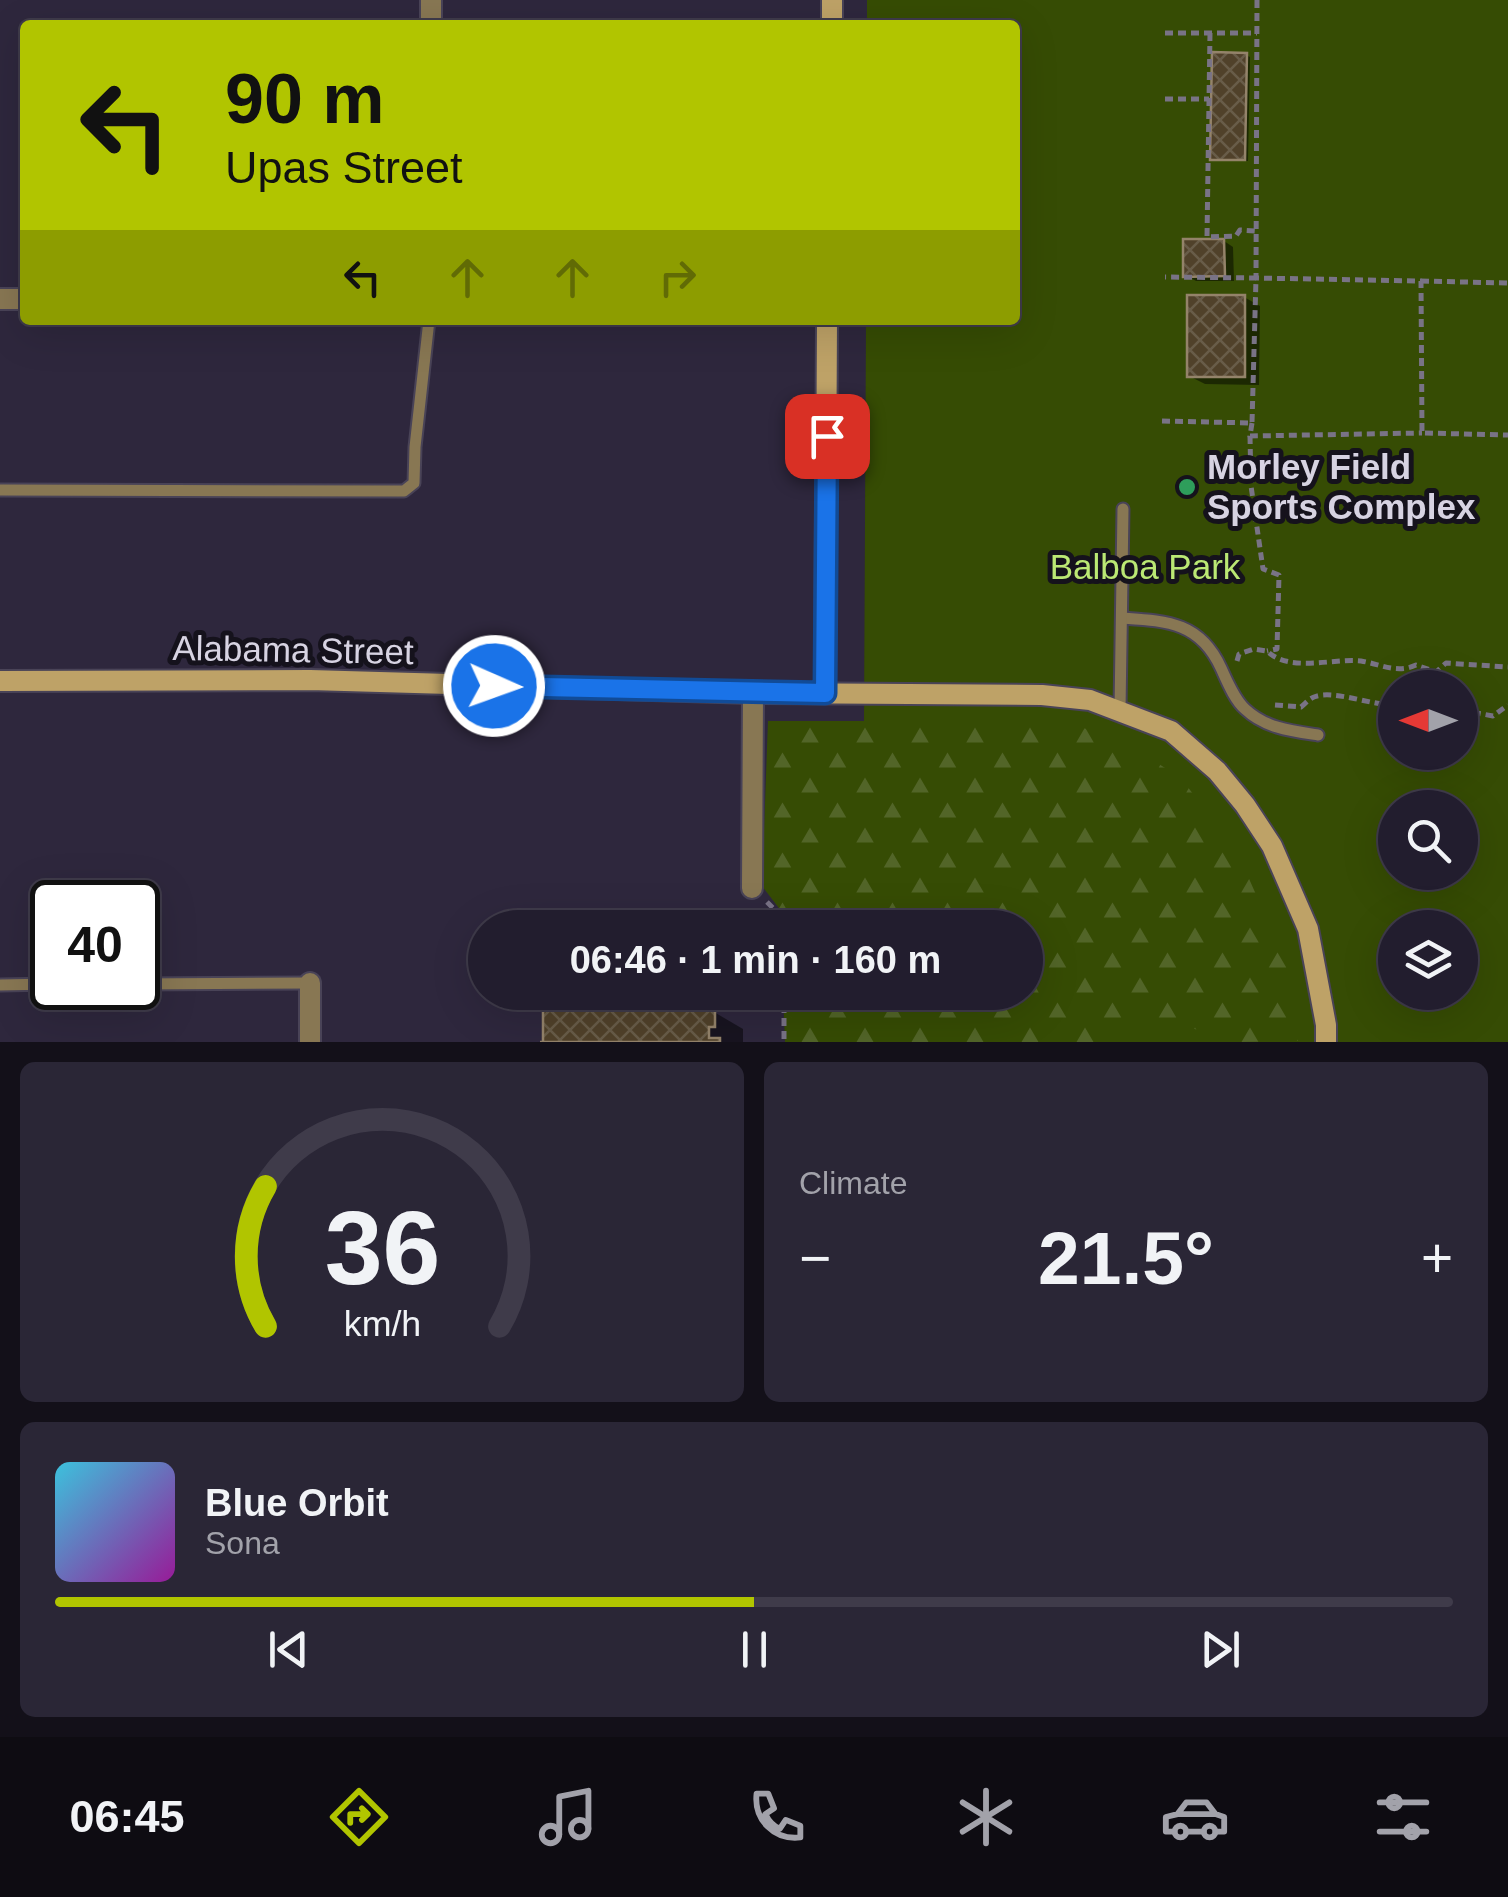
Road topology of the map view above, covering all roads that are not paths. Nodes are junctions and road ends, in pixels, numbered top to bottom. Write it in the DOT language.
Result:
graph roads {
  1 [pos="429,325"];
  2 [pos="827,325"];
  3 [pos="0,490"];
  4 [pos="1122,510"];
  5 [pos="1122,618"];
  6 [pos="0,680"];
  7 [pos="753,693"];
  8 [pos="825,693"];
  9 [pos="1120,710"];
  10 [pos="1318,735"];
  11 [pos="752,888"];
  12 [pos="310,983"];
  13 [pos="30,984"];
  14 [pos="160,984"];
  15 [pos="0,985"];
  16 [pos="310,1042"];
  17 [pos="1326,1042"];
  1 -- 3 [label="lane"];
  2 -- 8 [label="street"];
  4 -- 5 [label="lane"];
  5 -- 9 [label="lane"];
  5 -- 10 [label="lane"];
  6 -- 7 [label="street, Alabama Street"];
  7 -- 8 [label="street, Alabama Street"];
  7 -- 11 [label="street"];
  8 -- 9 [label="street, Alabama Street"];
  9 -- 17 [label="street, Alabama Street"];
  12 -- 14 [label="lane"];
  12 -- 16 [label="street"];
  13 -- 15 [label="lane"];
}
